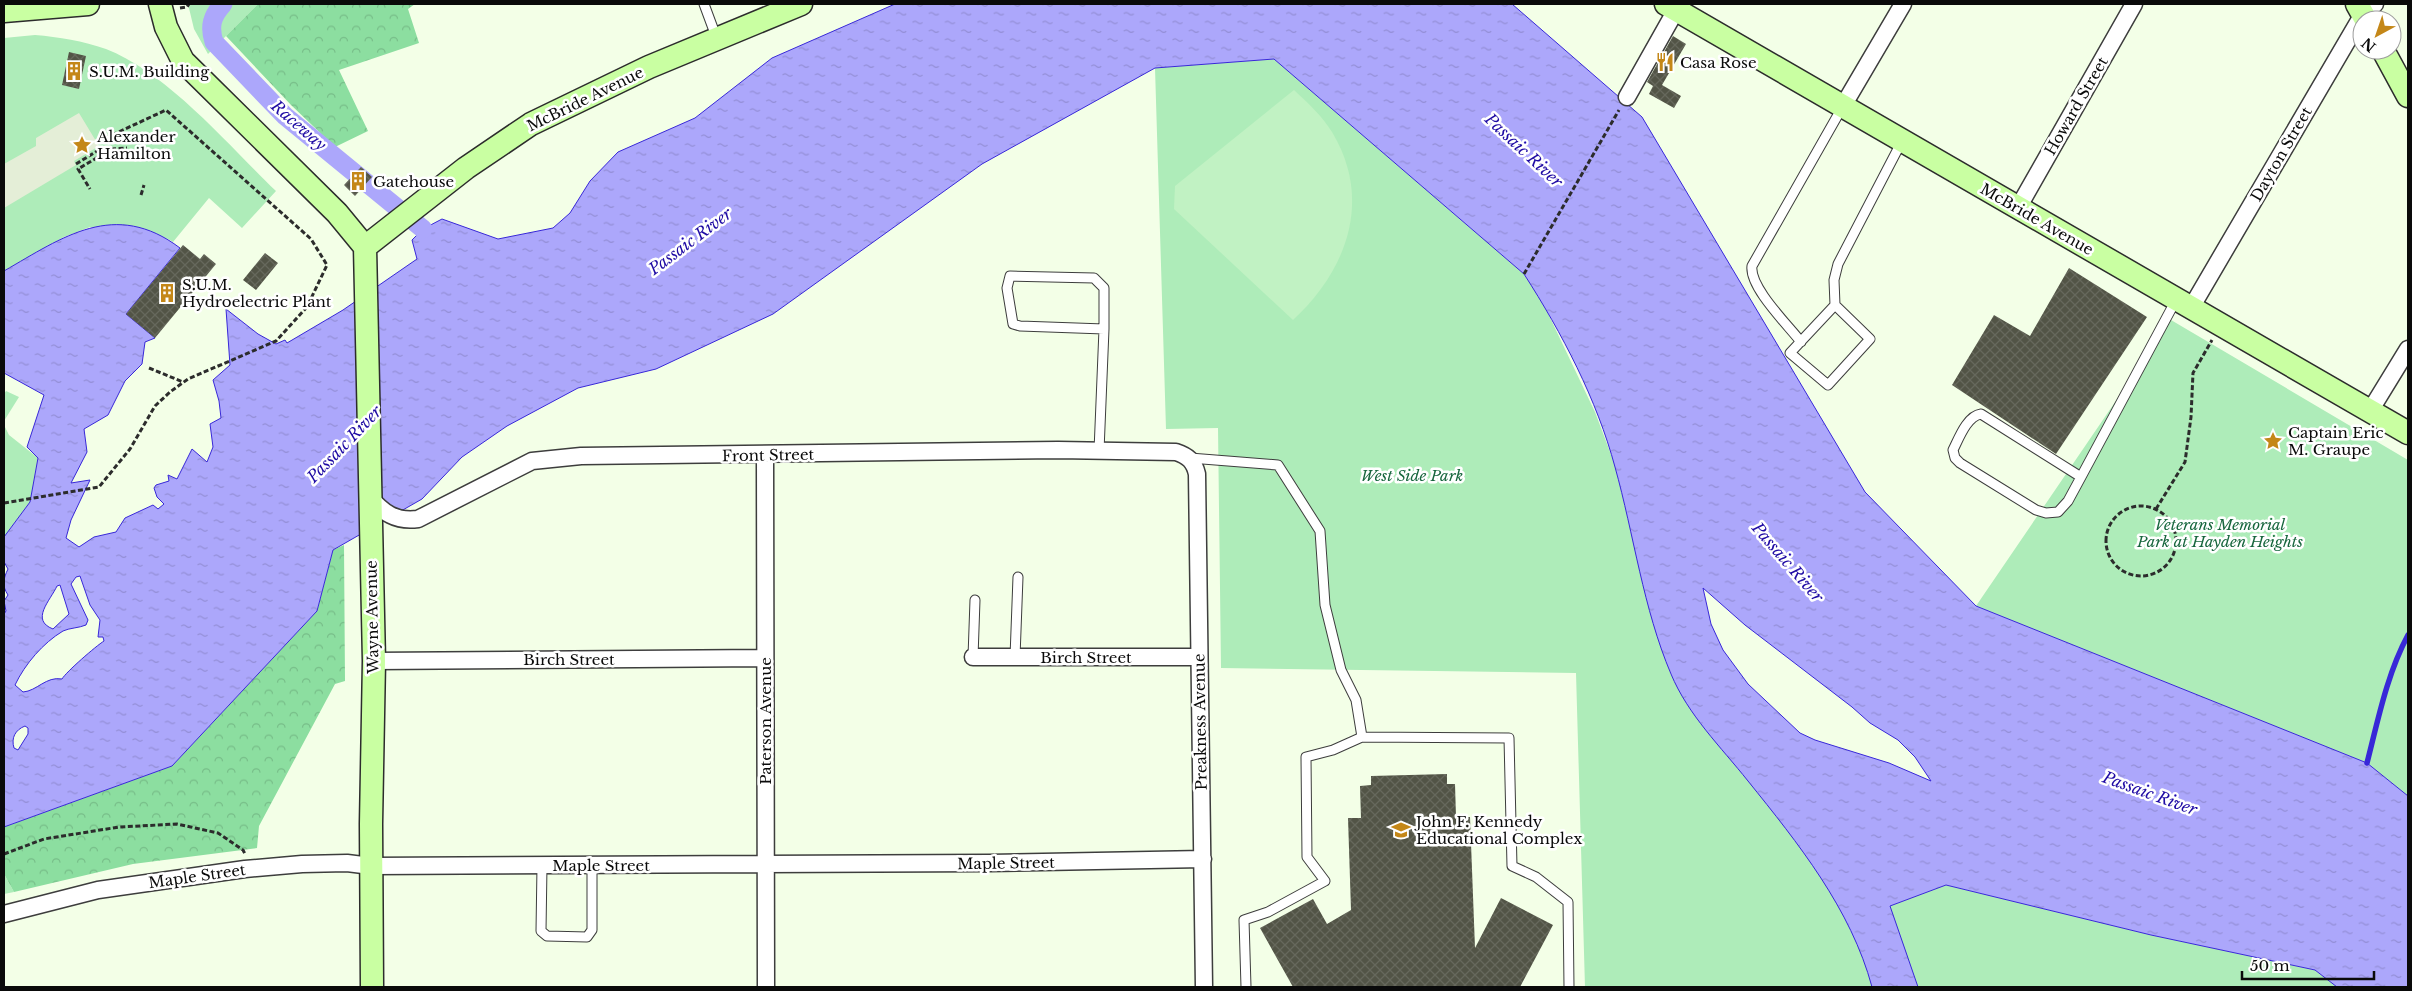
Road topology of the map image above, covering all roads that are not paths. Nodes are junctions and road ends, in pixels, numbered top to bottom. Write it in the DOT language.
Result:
graph roads {
  1 [pos="88,4"];
  2 [pos="160,4"];
  3 [pos="704,4"];
  4 [pos="1903,4"];
  5 [pos="2134,4"];
  6 [pos="1670,5"];
  7 [pos="790,6"];
  8 [pos="4,11"];
  9 [pos="2352,33"];
  10 [pos="717,39"];
  11 [pos="2388,60"];
  12 [pos="2408,96"];
  13 [pos="1627,97"];
  14 [pos="1843,106"];
  15 [pos="1902,140"];
  16 [pos="2018,208"];
  17 [pos="365,247"];
  18 [pos="2184,304"];
  19 [pos="1835,305"];
  20 [pos="1104,329"];
  21 [pos="1801,342"];
  22 [pos="2408,349"];
  23 [pos="2370,411"];
  24 [pos="2408,433"];
  25 [pos="1098,451"];
  26 [pos="764,455"];
  27 [pos="1190,458"];
  28 [pos="2081,477"];
  29 [pos="370,496"];
  30 [pos="1018,577"];
  31 [pos="975,600"];
  32 [pos="973,657"];
  33 [pos="1014,657"];
  34 [pos="1198,657"];
  35 [pos="765,658"];
  36 [pos="374,661"];
  37 [pos="1362,737"];
  38 [pos="1203,859"];
  39 [pos="765,864"];
  40 [pos="592,865"];
  41 [pos="371,866"];
  42 [pos="542,866"];
  43 [pos="4,914"];
  44 [pos="372,987"];
  45 [pos="766,987"];
  46 [pos="1204,987"];
  47 [pos="1246,987"];
  48 [pos="1569,987"];
  1 -- 8 [label="main road"];
  2 -- 17 [label="main road"];
  3 -- 10 [label="lane"];
  4 -- 14 [label="street"];
  5 -- 16 [label="street, Howard Street"];
  6 -- 13 [label="street"];
  6 -- 14 [label="main road, McBride Avenue"];
  7 -- 10 [label="main road, McBride Avenue"];
  9 -- 18 [label="street, Dayton Street"];
  10 -- 17 [label="main road, McBride Avenue"];
  11 -- 12 [label="main road"];
  14 -- 15 [label="main road, McBride Avenue"];
  14 -- 21 [label="lane"];
  15 -- 16 [label="main road, McBride Avenue"];
  15 -- 19 [label="lane"];
  16 -- 18 [label="main road, McBride Avenue"];
  17 -- 29 [label="main road, Wayne Avenue"];
  18 -- 23 [label="main road, McBride Avenue"];
  18 -- 28 [label="lane"];
  19 -- 21 [label="lane"];
  19 -- 21 [label="lane"];
  20 -- 20 [label="lane"];
  20 -- 25 [label="lane"];
  22 -- 23 [label="street"];
  23 -- 24 [label="main road, McBride Avenue"];
  25 -- 26 [label="street, Front Street"];
  25 -- 27 [label="street, Front Street"];
  26 -- 29 [label="street, Front Street"];
  26 -- 35 [label="street, Paterson Avenue"];
  27 -- 34 [label="street, Preakness Avenue"];
  27 -- 37 [label="lane"];
  28 -- 28 [label="lane"];
  29 -- 36 [label="main road, Wayne Avenue"];
  30 -- 33 [label="lane"];
  31 -- 32 [label="lane"];
  32 -- 33 [label="street, Birch Street"];
  33 -- 34 [label="street, Birch Street"];
  34 -- 38 [label="street, Preakness Avenue"];
  35 -- 36 [label="street, Birch Street"];
  35 -- 39 [label="street, Paterson Avenue"];
  36 -- 41 [label="main road, Wayne Avenue"];
  37 -- 47 [label="lane"];
  37 -- 48 [label="lane"];
  38 -- 39 [label="street, Maple Street"];
  38 -- 46 [label="street, Preakness Avenue"];
  39 -- 40 [label="street, Maple Street"];
  39 -- 45 [label="street, Paterson Avenue"];
  40 -- 42 [label="street, Maple Street"];
  40 -- 42 [label="lane"];
  41 -- 42 [label="street, Maple Street"];
  41 -- 43 [label="street, Maple Street"];
  41 -- 44 [label="main road, Wayne Avenue"];
}
